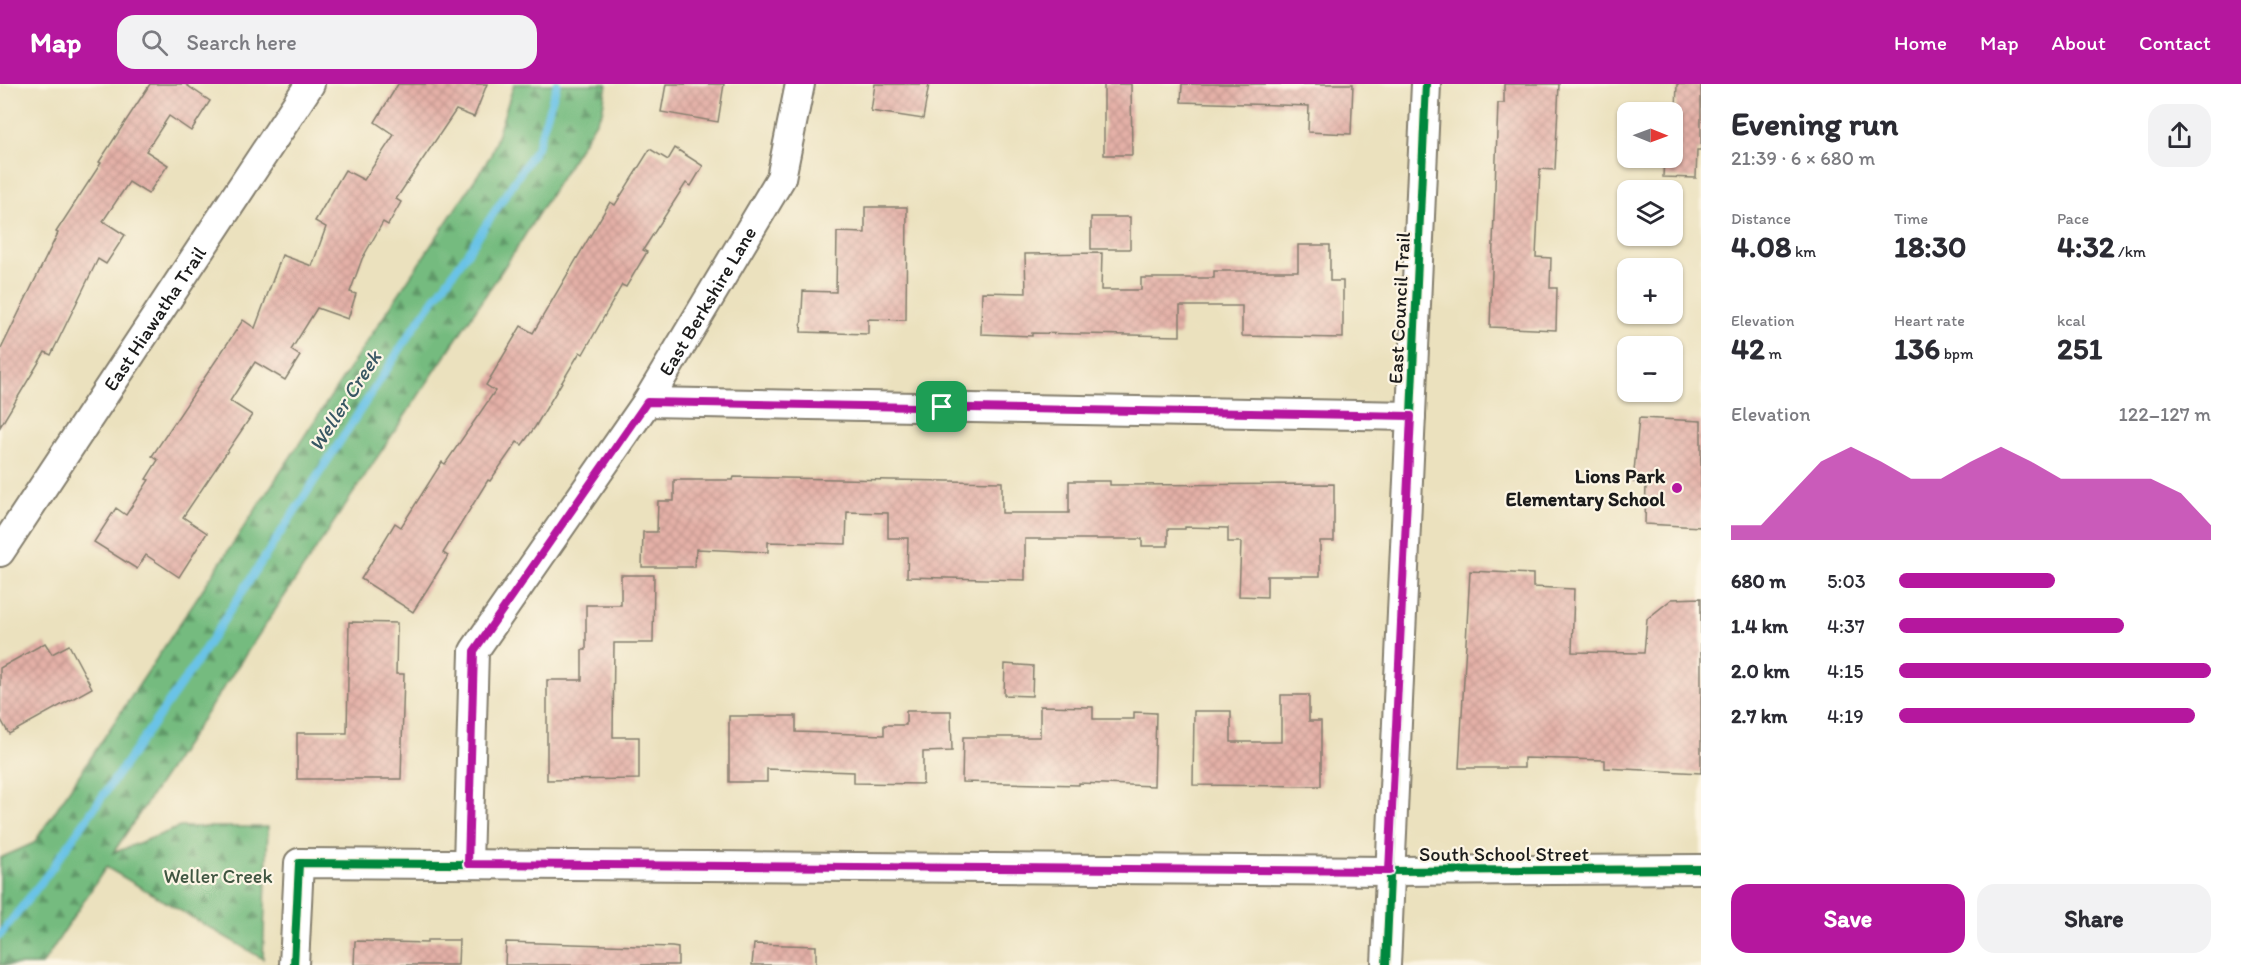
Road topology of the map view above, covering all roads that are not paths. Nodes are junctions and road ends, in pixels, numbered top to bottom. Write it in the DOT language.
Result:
graph roads {
  1 [pos="310,84"];
  2 [pos="800,84"];
  3 [pos="1426,84"];
  4 [pos="647,402"];
  5 [pos="1411,416"];
  6 [pos="0,552"];
  7 [pos="468,864"];
  8 [pos="1701,868"];
  9 [pos="1389,871"];
  10 [pos="294,965"];
  11 [pos="1386,965"];
  1 -- 6 [label="street, East Hiawatha Trail"];
  2 -- 4 [label="street, East Berkshire Lane"];
  3 -- 5 [label="street, East Council Trail"];
  4 -- 5 [label="street"];
  4 -- 7 [label="street, East Berkshire Lane"];
  5 -- 9 [label="street, East Council Trail"];
  7 -- 9 [label="street, South School Street"];
  7 -- 10 [label="street, South School Street"];
  8 -- 9 [label="street, South School Street"];
  9 -- 11 [label="street, East Council Trail"];
}
